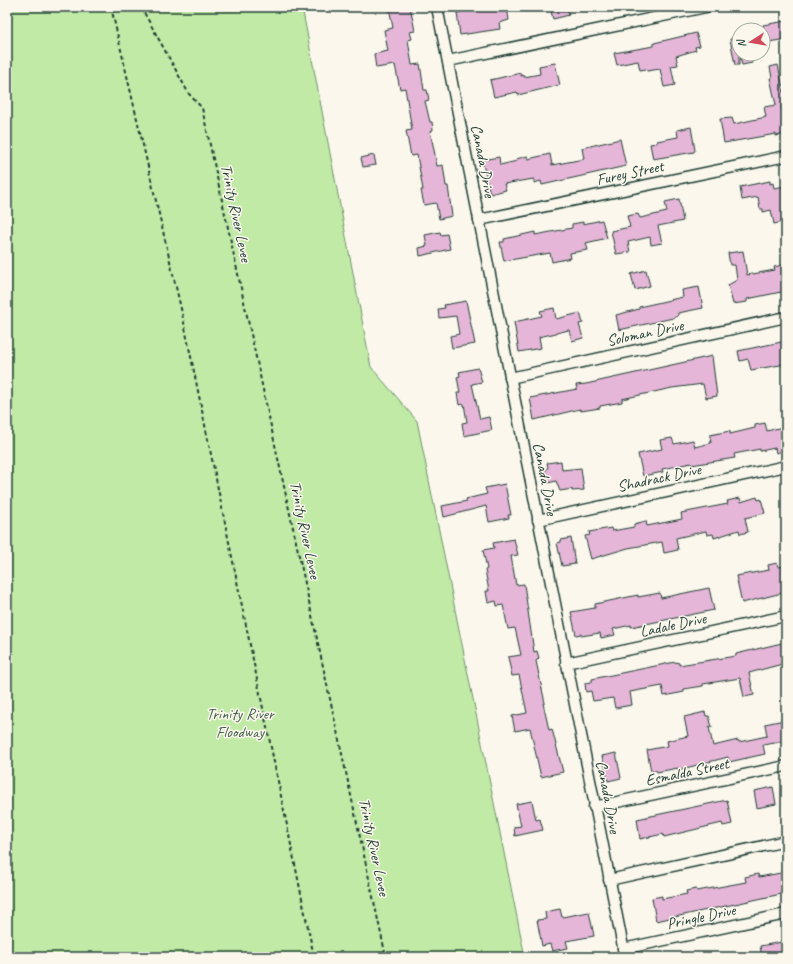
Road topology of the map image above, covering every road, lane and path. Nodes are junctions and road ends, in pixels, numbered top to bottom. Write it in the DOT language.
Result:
graph roads {
  1 [pos="111,7"];
  2 [pos="140,7"];
  3 [pos="437,7"];
  4 [pos="706,7"];
  5 [pos="448,60"];
  6 [pos="786,156"];
  7 [pos="479,220"];
  8 [pos="786,317"];
  9 [pos="510,378"];
  10 [pos="786,466"];
  11 [pos="538,520"];
  12 [pos="786,616"];
  13 [pos="566,663"];
  14 [pos="786,766"];
  15 [pos="594,807"];
  16 [pos="786,841"];
  17 [pos="609,880"];
  18 [pos="786,914"];
  19 [pos="624,953"];
  20 [pos="314,957"];
  21 [pos="386,957"];
  1 -- 20 [label="path"];
  2 -- 21 [label="path, Trinity River Levee"];
  3 -- 5 [label="street, Canada Drive"];
  4 -- 5 [label="street"];
  5 -- 7 [label="street, Canada Drive"];
  6 -- 7 [label="street, Furey Street"];
  7 -- 9 [label="street, Canada Drive"];
  8 -- 9 [label="street, Soloman Drive"];
  9 -- 11 [label="street, Canada Drive"];
  10 -- 11 [label="street, Shadrack Drive"];
  11 -- 13 [label="street, Canada Drive"];
  12 -- 13 [label="street, Ladale Drive"];
  13 -- 15 [label="street, Canada Drive"];
  14 -- 15 [label="street, Esmalda Street"];
  15 -- 17 [label="street, Canada Drive"];
  16 -- 17 [label="street"];
  17 -- 19 [label="street, Canada Drive"];
  18 -- 19 [label="street, Pringle Drive"];
}
